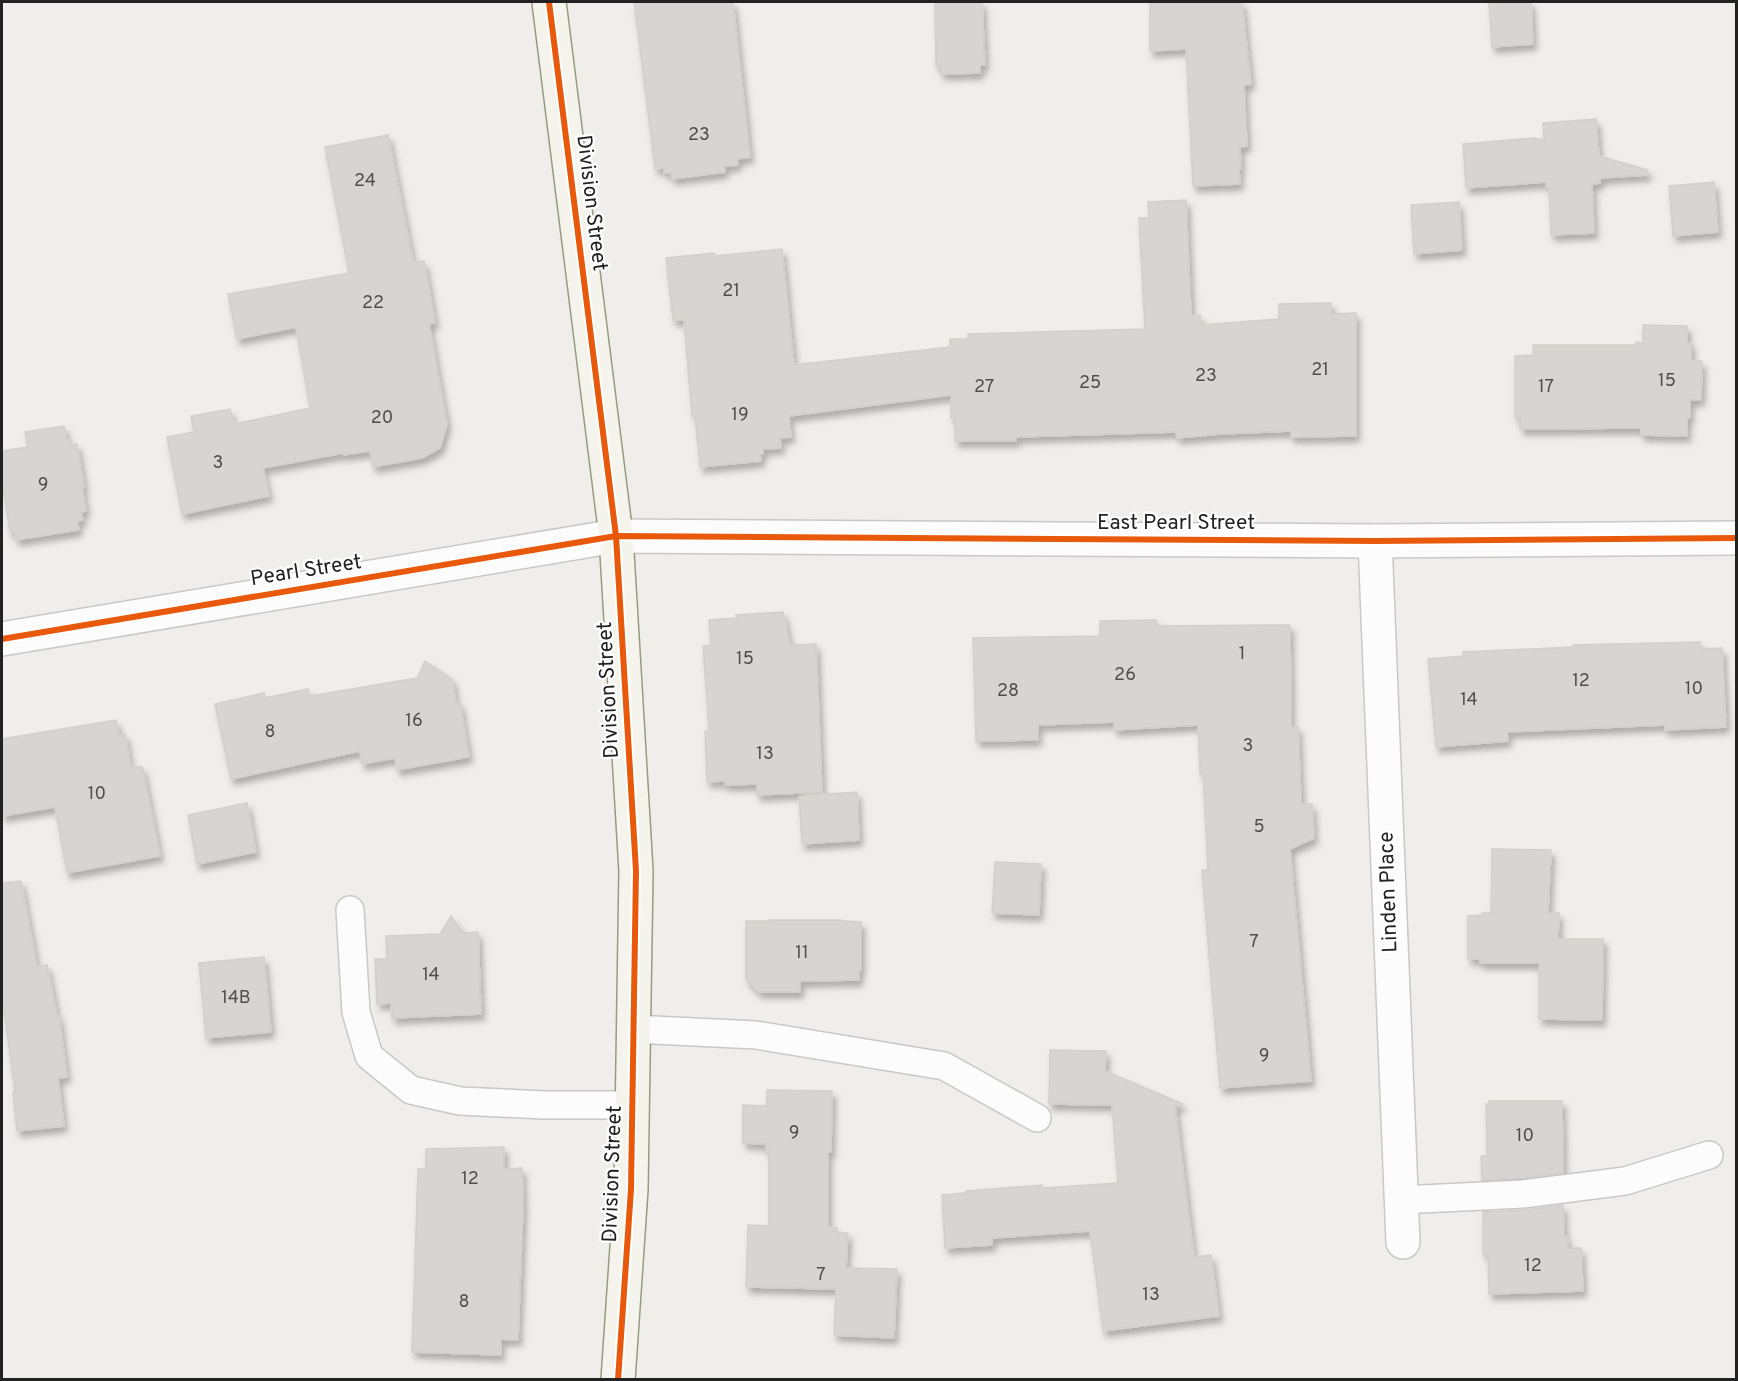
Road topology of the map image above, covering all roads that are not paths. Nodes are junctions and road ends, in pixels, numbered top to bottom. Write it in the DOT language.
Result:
graph roads {
  1 [pos="549,2"];
  2 [pos="616,536"];
  3 [pos="1737,538"];
  4 [pos="1376,541"];
  5 [pos="2,639"];
  6 [pos="350,910"];
  7 [pos="633,1029"];
  8 [pos="632,1105"];
  9 [pos="1036,1118"];
  10 [pos="1709,1155"];
  11 [pos="1401,1200"];
  12 [pos="1403,1242"];
  13 [pos="618,1380"];
  1 -- 2 [label="street, Division Street"];
  2 -- 4 [label="street, East Pearl Street"];
  2 -- 5 [label="street, Pearl Street"];
  2 -- 7 [label="street, Division Street"];
  3 -- 4 [label="street, East Pearl Street"];
  4 -- 11 [label="street, Linden Place"];
  6 -- 8 [label="lane"];
  7 -- 8 [label="street, Division Street"];
  7 -- 9 [label="lane"];
  8 -- 13 [label="street, Division Street"];
  10 -- 11 [label="lane"];
  11 -- 12 [label="street, Linden Place"];
}
